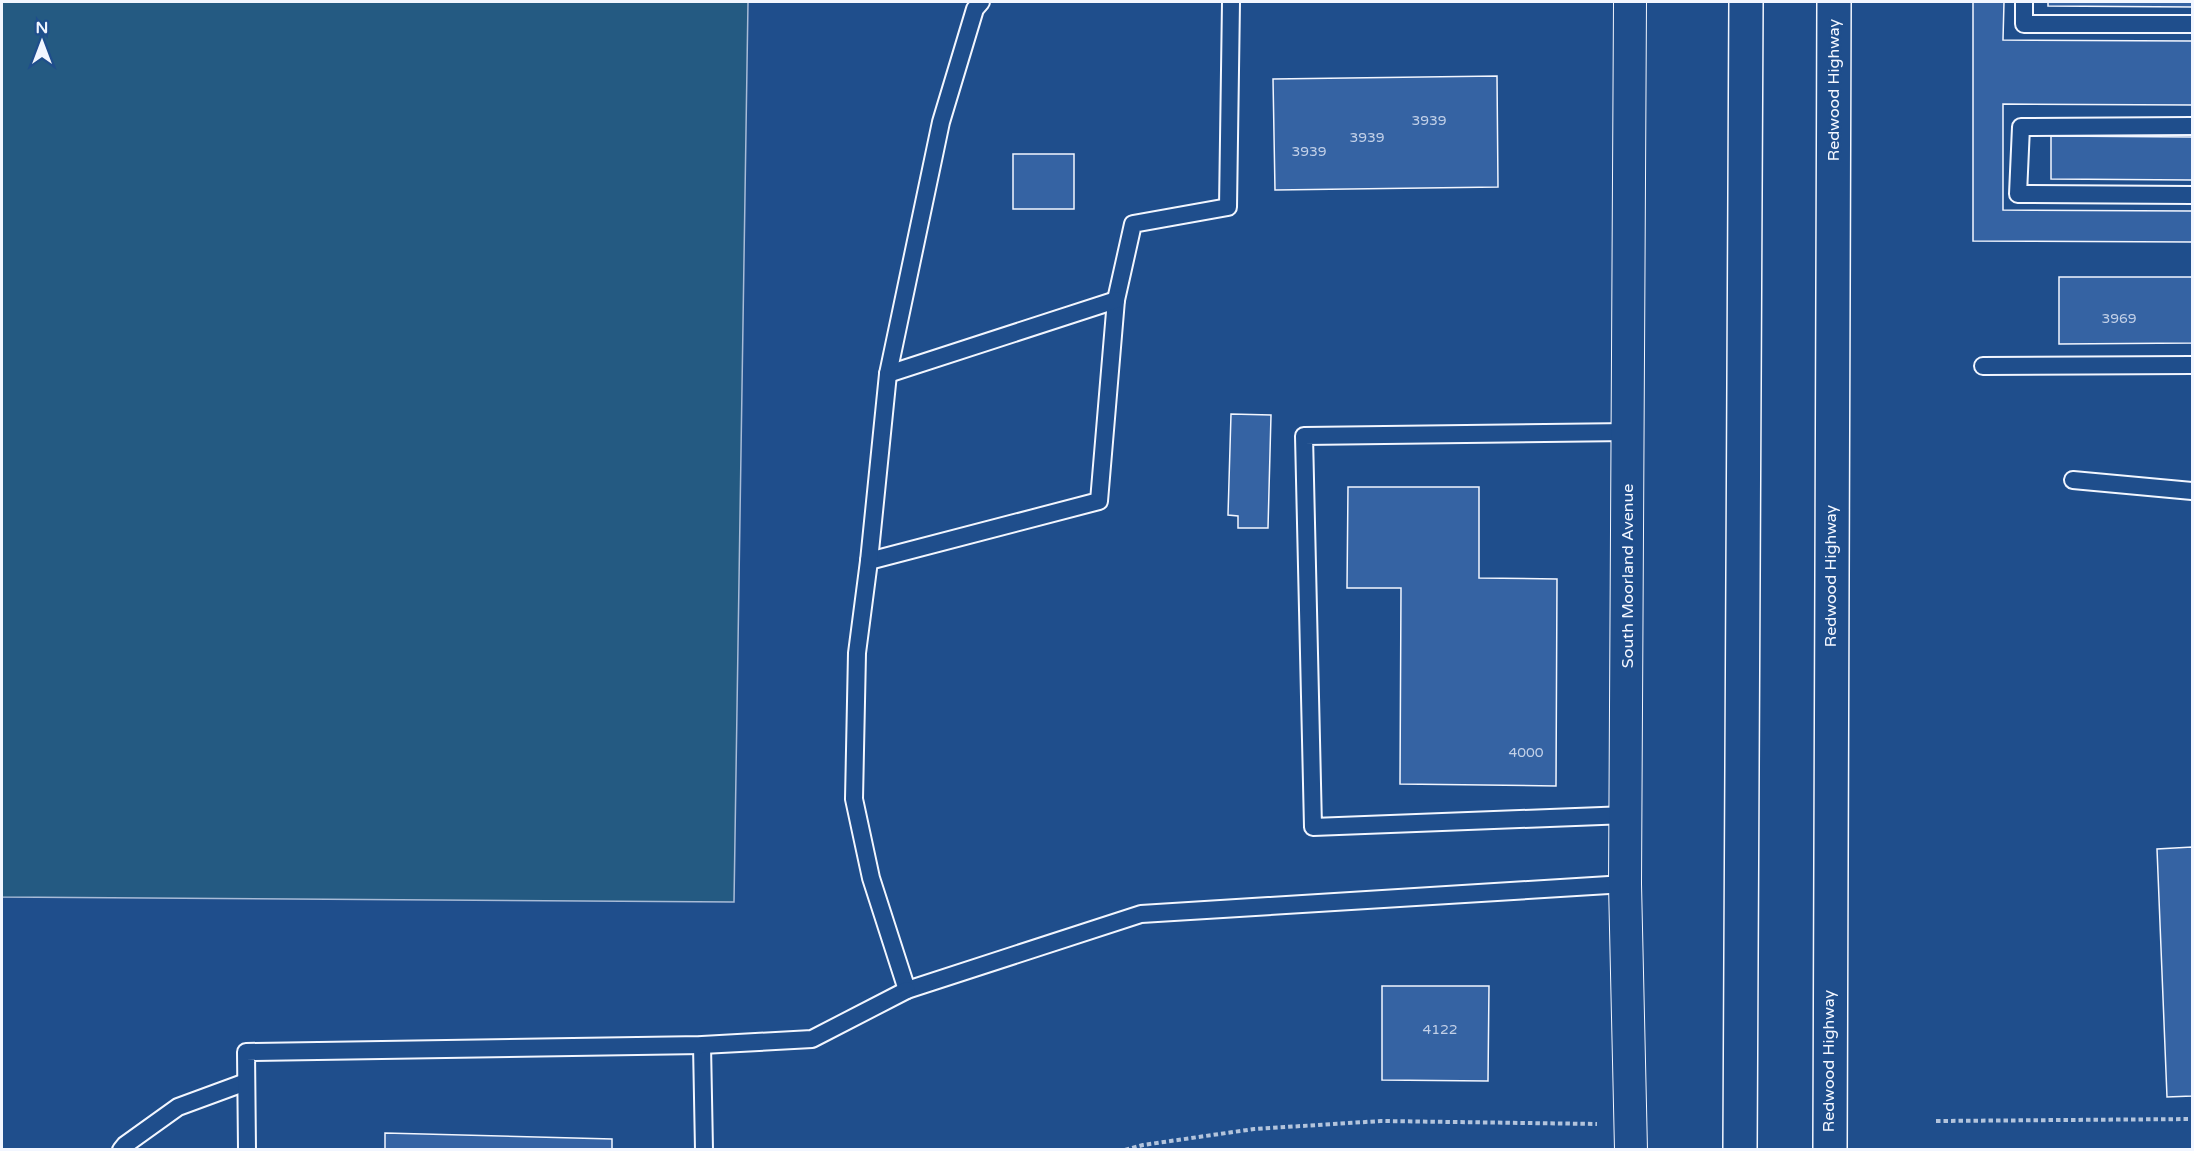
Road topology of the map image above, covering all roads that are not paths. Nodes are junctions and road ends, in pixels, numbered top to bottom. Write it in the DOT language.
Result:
graph roads {
  1 [pos="981,2"];
  2 [pos="1231,2"];
  3 [pos="1630,2"];
  4 [pos="1746,2"];
  5 [pos="1834,2"];
  6 [pos="2024,2"];
  7 [pos="2193,24"];
  8 [pos="2193,126"];
  9 [pos="2193,195"];
  10 [pos="1116,300"];
  11 [pos="2193,365"];
  12 [pos="1983,366"];
  13 [pos="888,374"];
  14 [pos="1629,432"];
  15 [pos="2073,480"];
  16 [pos="2193,491"];
  17 [pos="869,561"];
  18 [pos="1627,815"];
  19 [pos="1625,884"];
  20 [pos="907,990"];
  21 [pos="702,1045"];
  22 [pos="246,1082"];
  23 [pos="1630,1137"];
  24 [pos="121,1149"];
  25 [pos="247,1149"];
  26 [pos="704,1149"];
  27 [pos="1740,1149"];
  28 [pos="1830,1149"];
  1 -- 13 [label="lane"];
  2 -- 10 [label="lane"];
  3 -- 14 [label="street, South Moorland Avenue"];
  4 -- 27 [label="highway"];
  5 -- 28 [label="highway, Redwood Highway"];
  6 -- 7 [label="lane"];
  8 -- 9 [label="lane"];
  10 -- 13 [label="lane"];
  10 -- 17 [label="lane"];
  11 -- 12 [label="lane"];
  13 -- 17 [label="lane"];
  14 -- 18 [label="street, South Moorland Avenue"];
  14 -- 18 [label="lane"];
  15 -- 16 [label="lane"];
  17 -- 20 [label="lane"];
  18 -- 19 [label="street, South Moorland Avenue"];
  19 -- 20 [label="lane"];
  19 -- 23 [label="street, South Moorland Avenue"];
  20 -- 21 [label="lane"];
  21 -- 22 [label="lane"];
  21 -- 26 [label="lane"];
  22 -- 24 [label="lane"];
  22 -- 25 [label="lane"];
}
